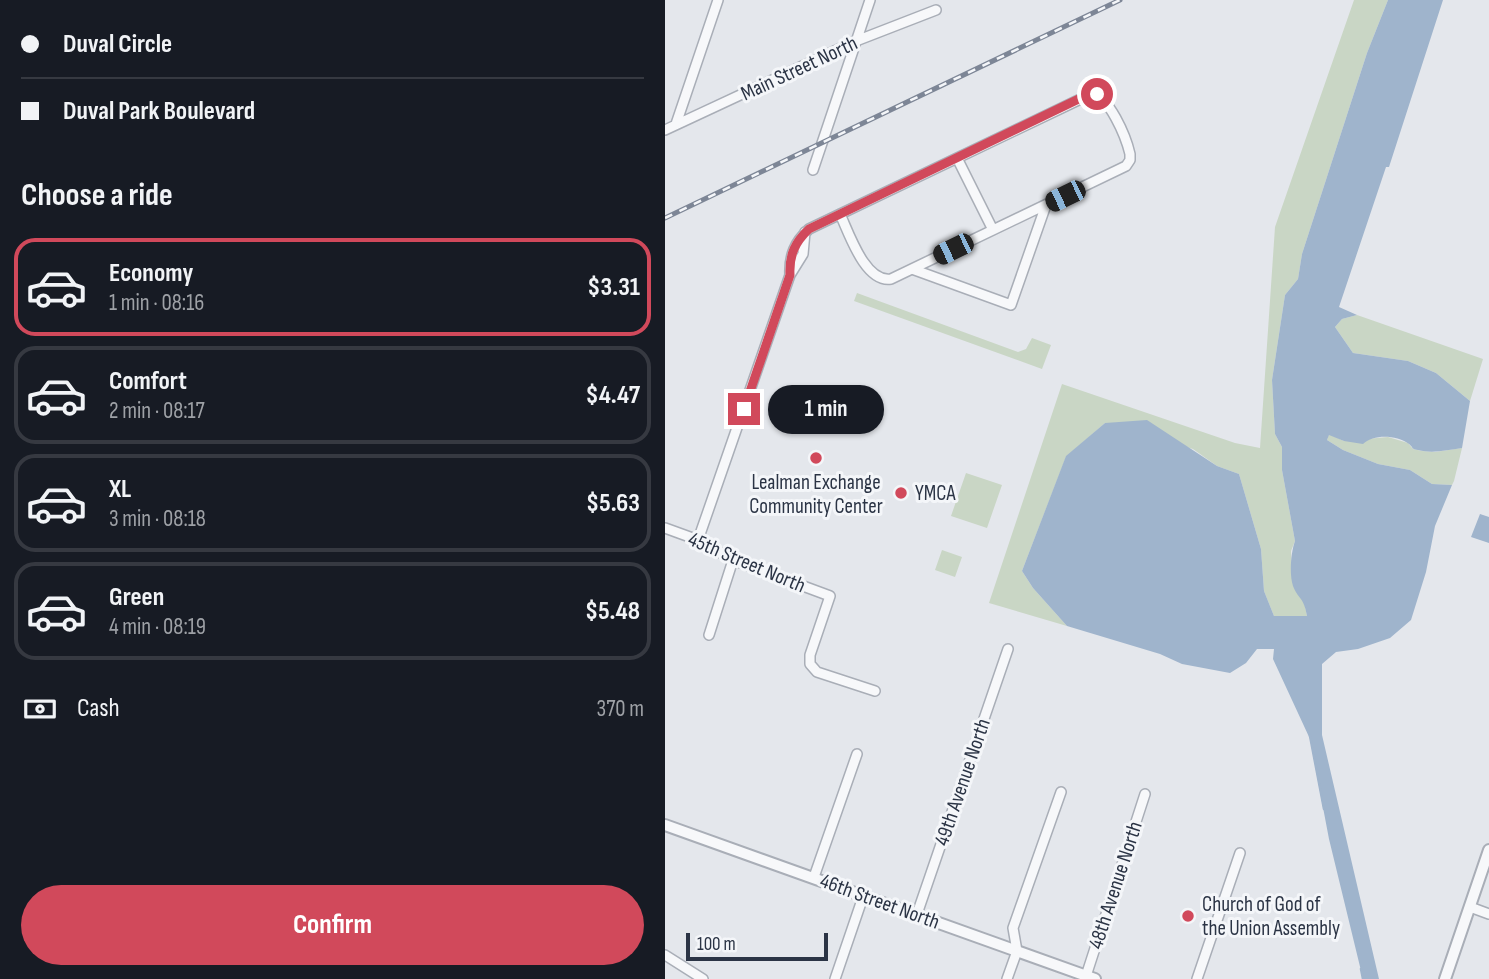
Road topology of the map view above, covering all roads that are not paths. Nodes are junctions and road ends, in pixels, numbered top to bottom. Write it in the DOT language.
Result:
graph roads {
  1 [pos="718,0"];
  2 [pos="870,0"];
  3 [pos="936,10"];
  4 [pos="856,41"];
  5 [pos="677,124"];
  6 [pos="665,130"];
  7 [pos="957,158"];
  8 [pos="813,170"];
  9 [pos="1046,205"];
  10 [pos="840,214"];
  11 [pos="993,230"];
  12 [pos="912,269"];
  13 [pos="665,528"];
  14 [pos="698,540"];
  15 [pos="733,560"];
  16 [pos="709,635"];
  17 [pos="1008,649"];
  18 [pos="875,691"];
  19 [pos="857,754"];
  20 [pos="1061,792"];
  21 [pos="1145,794"];
  22 [pos="665,825"];
  23 [pos="1489,850"];
  24 [pos="1240,853"];
  25 [pos="814,877"];
  26 [pos="864,894"];
  27 [pos="1469,906"];
  28 [pos="917,914"];
  29 [pos="1489,914"];
  30 [pos="1017,951"];
  31 [pos="665,955"];
  32 [pos="1090,977"];
  33 [pos="703,979"];
  34 [pos="835,979"];
  35 [pos="1007,979"];
  36 [pos="1197,979"];
  37 [pos="1445,979"];
  1 -- 5 [label="street"];
  2 -- 4 [label="street"];
  3 -- 4 [label="street, Main Street North"];
  4 -- 5 [label="street, Main Street North"];
  4 -- 8 [label="street"];
  5 -- 6 [label="street, Main Street North"];
  7 -- 9 [label="street"];
  7 -- 10 [label="street"];
  7 -- 11 [label="street"];
  9 -- 11 [label="street"];
  9 -- 12 [label="street"];
  10 -- 12 [label="street"];
  10 -- 14 [label="street"];
  11 -- 12 [label="street"];
  13 -- 14 [label="street, 45th Street North"];
  14 -- 15 [label="street, 45th Street North"];
  15 -- 16 [label="street"];
  15 -- 18 [label="street, 45th Street North"];
  17 -- 28 [label="street, 49th Avenue North"];
  19 -- 25 [label="street"];
  20 -- 30 [label="street"];
  21 -- 32 [label="street, 48th Avenue North"];
  22 -- 25 [label="street, 46th Street North"];
  23 -- 27 [label="street"];
  24 -- 36 [label="street"];
  25 -- 26 [label="street, 46th Street North"];
  26 -- 28 [label="street, 46th Street North"];
  26 -- 34 [label="street"];
  27 -- 29 [label="street"];
  27 -- 37 [label="street"];
  28 -- 30 [label="street, 46th Street North"];
  30 -- 32 [label="street, 46th Street North"];
  30 -- 35 [label="street"];
  31 -- 33 [label="street"];
}
